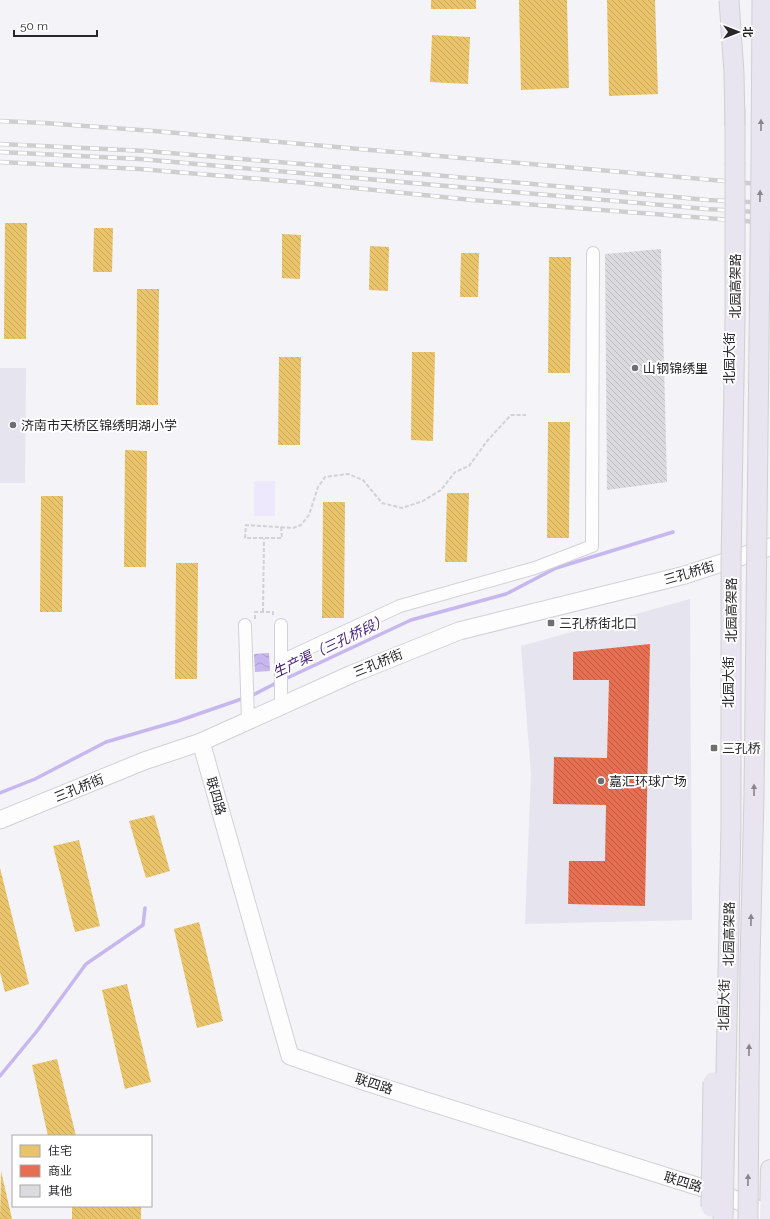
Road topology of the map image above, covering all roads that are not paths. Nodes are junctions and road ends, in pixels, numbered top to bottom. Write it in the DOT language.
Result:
graph roads {
  1 [pos="729,0"];
  2 [pos="735,0"];
  3 [pos="762,0"];
  4 [pos="770,2"];
  5 [pos="762,79"];
  6 [pos="735,126"];
  7 [pos="593,254"];
  8 [pos="770,547"];
  9 [pos="727,562"];
  10 [pos="245,625"];
  11 [pos="281,625"];
  12 [pos="281,667"];
  13 [pos="281,697"];
  14 [pos="248,721"];
  15 [pos="201,742"];
  16 [pos="0,820"];
  17 [pos="731,825"];
  18 [pos="770,1168"];
  19 [pos="722,1194"];
  20 [pos="769,1216"];
  21 [pos="711,1219"];
  22 [pos="722,1219"];
  23 [pos="748,1219"];
  1 -- 6 [label="highway, bridge"];
  2 -- 6 [label="highway, 北园高架路, bridge"];
  2 -- 9 [label="main road, 北园大街"];
  3 -- 5 [label="highway"];
  4 -- 5 [label="highway"];
  23 -- 5 [label="highway, 北园高架路, one-way, bridge"];
  6 -- 17 [label="highway, 北园高架路, bridge"];
  7 -- 12 [label="street"];
  8 -- 9 [label="main road, 三孔桥街"];
  9 -- 13 [label="main road, 三孔桥街"];
  9 -- 19 [label="main road, 北园大街"];
  10 -- 14 [label="street"];
  11 -- 12 [label="street"];
  12 -- 13 [label="street"];
  13 -- 14 [label="main road, 三孔桥街"];
  14 -- 15 [label="main road, 三孔桥街"];
  15 -- 16 [label="main road, 三孔桥街"];
  15 -- 19 [label="main road, 联四路"];
  17 -- 21 [label="highway, bridge"];
  17 -- 22 [label="highway, 北园高架路, bridge"];
  18 -- 20 [label="main road"];
  19 -- 20 [label="main road, 联四路"];
  19 -- 22 [label="main road, 北园大街"];
}
